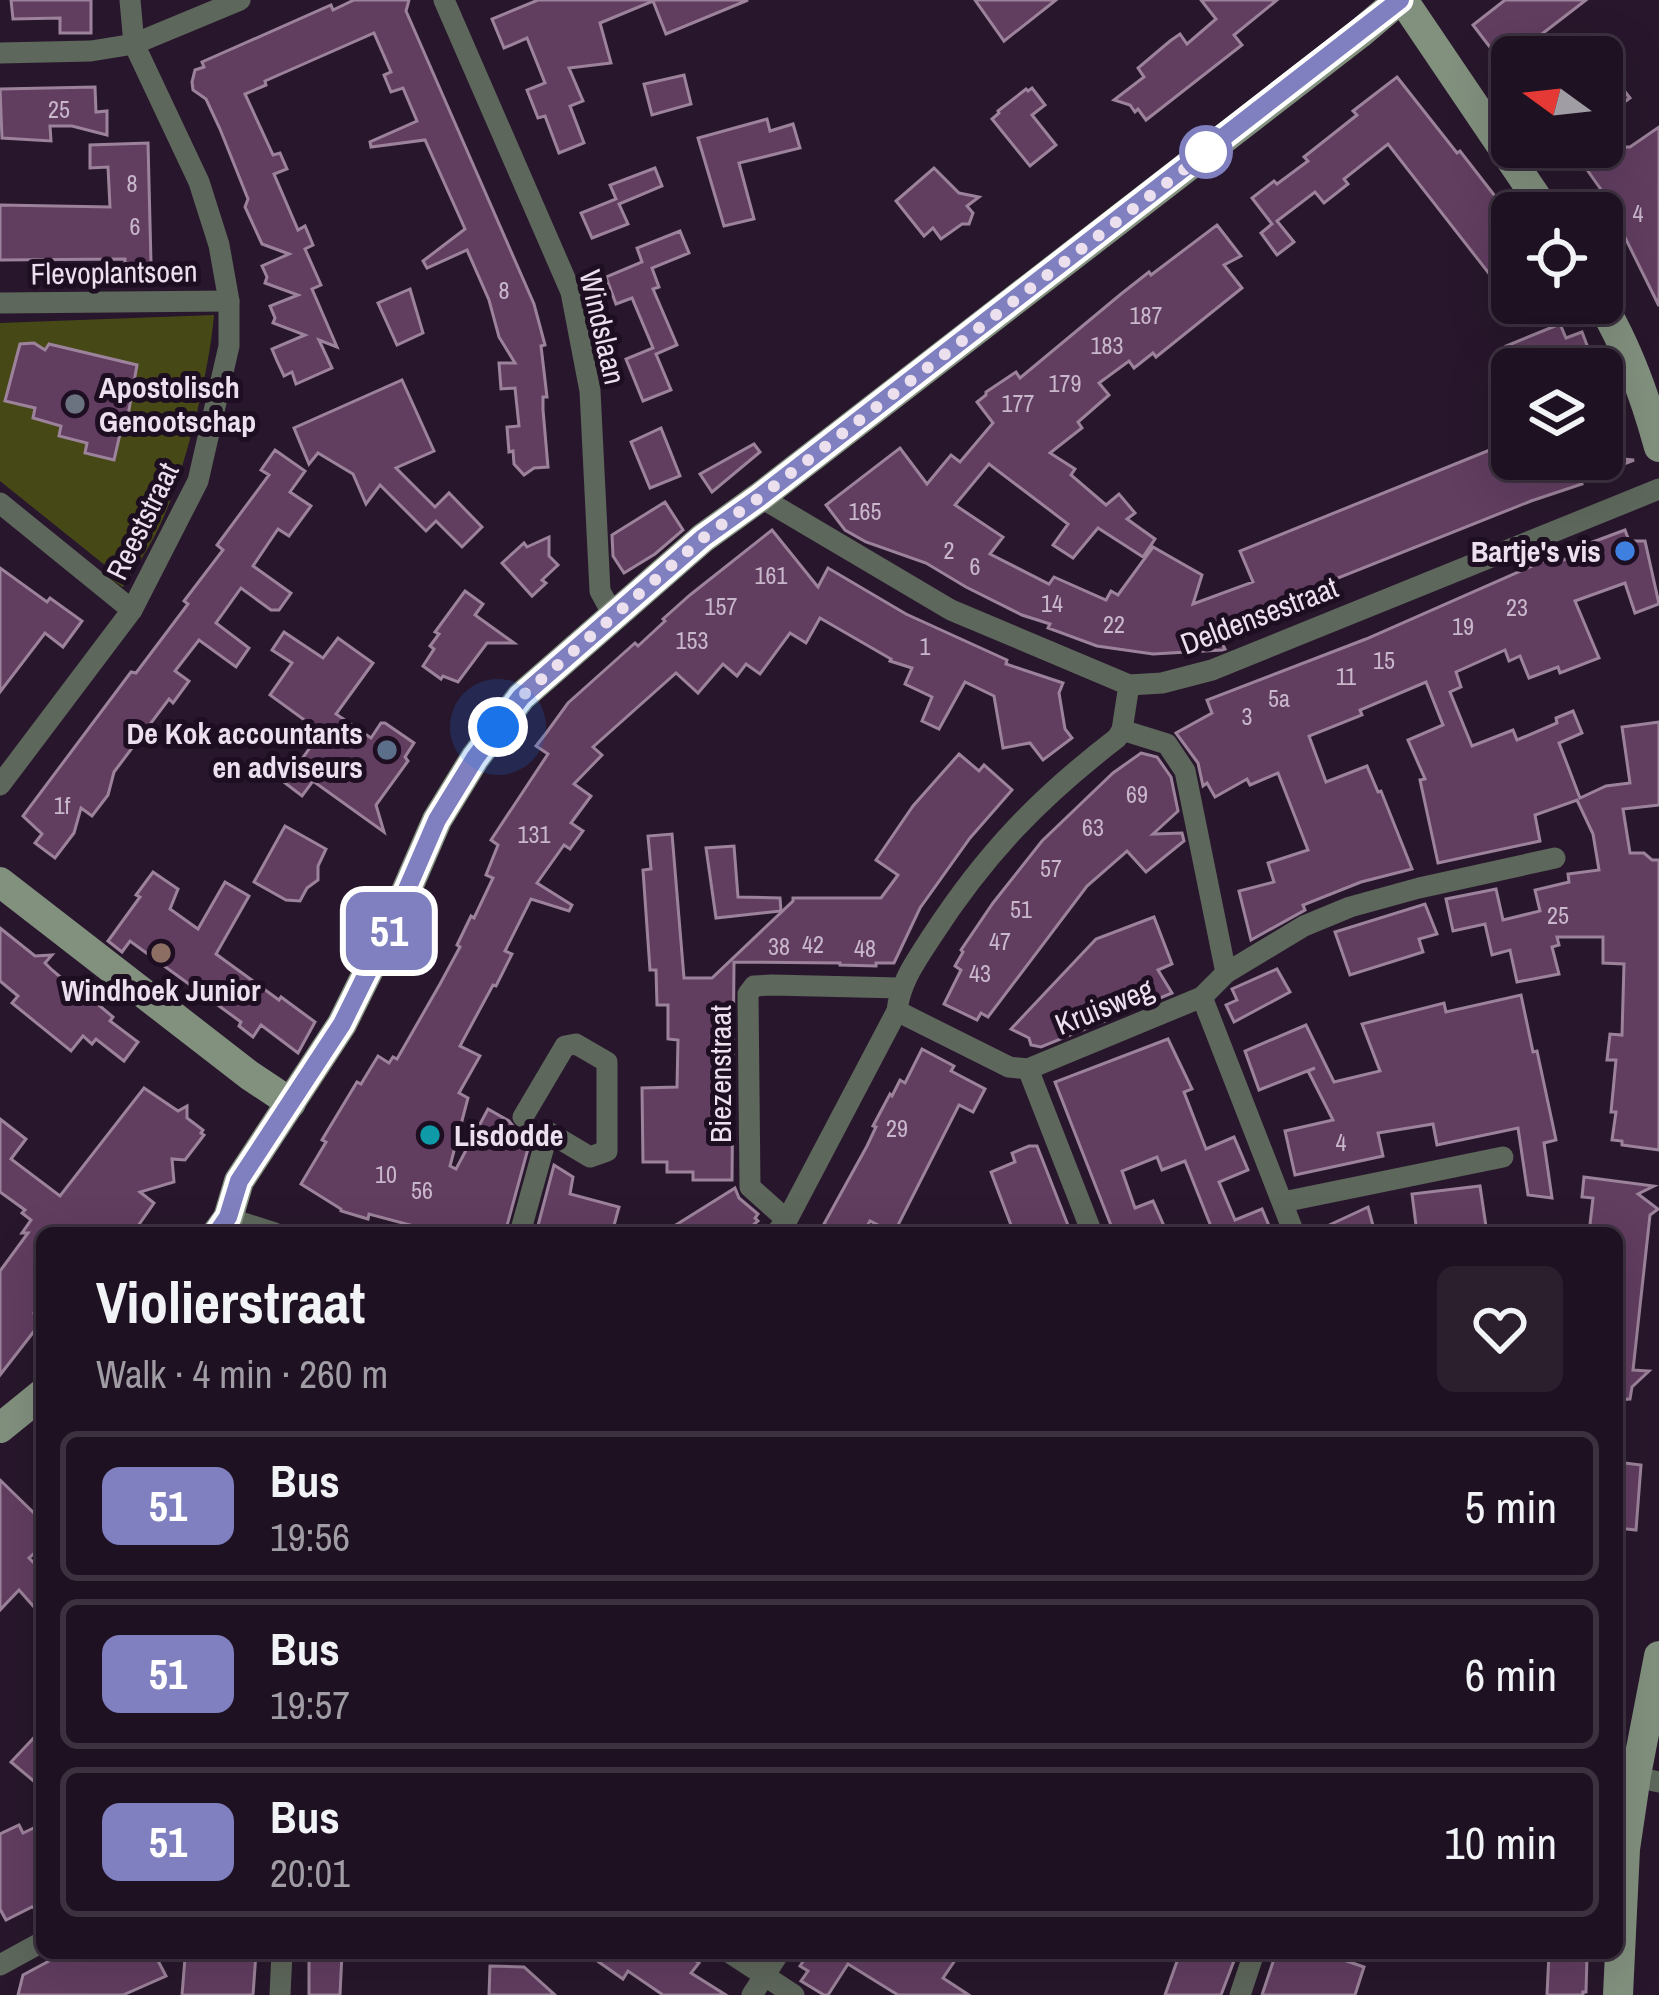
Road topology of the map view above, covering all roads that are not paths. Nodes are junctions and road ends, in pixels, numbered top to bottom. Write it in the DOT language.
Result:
graph roads {
  1 [pos="130,0"];
  2 [pos="240,0"];
  3 [pos="444,0"];
  4 [pos="1401,0"];
  5 [pos="134,44"];
  6 [pos="0,53"];
  7 [pos="1533,192"];
  8 [pos="229,301"];
  9 [pos="0,303"];
  10 [pos="1612,324"];
  11 [pos="1659,446"];
  12 [pos="1659,489"];
  13 [pos="760,497"];
  14 [pos="0,503"];
  15 [pos="131,610"];
  16 [pos="613,615"];
  17 [pos="1129,685"];
  18 [pos="1122,730"];
  19 [pos="0,785"];
  20 [pos="1555,858"];
  21 [pos="0,882"];
  22 [pos="1226,973"];
  23 [pos="899,988"];
  24 [pos="1202,998"];
  25 [pos="897,1011"];
  26 [pos="1028,1070"];
  27 [pos="291,1103"];
  28 [pos="523,1117"];
  29 [pos="1503,1157"];
  30 [pos="1282,1202"];
  31 [pos="223,1225"];
  32 [pos="782,1226"];
  33 [pos="522,1227"];
  34 [pos="1090,1227"];
  35 [pos="1292,1227"];
  36 [pos="36,1399"];
  37 [pos="0,1428"];
  38 [pos="1659,1656"];
  39 [pos="1637,1777"];
  40 [pos="1623,1891"];
  41 [pos="36,1945"];
  42 [pos="282,1959"];
  43 [pos="735,1959"];
  44 [pos="775,1959"];
  45 [pos="1252,1959"];
  46 [pos="1620,1959"];
  47 [pos="0,1965"];
  48 [pos="758,1985"];
  49 [pos="280,1995"];
  50 [pos="794,1995"];
  51 [pos="1240,1995"];
  52 [pos="1618,1995"];
  1 -- 5 [label="street"];
  2 -- 5 [label="street"];
  3 -- 16 [label="street, Windslaan"];
  4 -- 7 [label="street"];
  4 -- 13 [label="street"];
  5 -- 6 [label="street"];
  5 -- 8 [label="street, Reeststraat"];
  8 -- 9 [label="street, Flevoplantsoen"];
  8 -- 15 [label="street, Reeststraat"];
  10 -- 11 [label="street"];
  12 -- 17 [label="street, Deldensestraat"];
  13 -- 16 [label="street"];
  13 -- 17 [label="street"];
  14 -- 15 [label="street"];
  15 -- 19 [label="street, Reeststraat"];
  16 -- 27 [label="street"];
  17 -- 18 [label="street"];
  18 -- 22 [label="street"];
  18 -- 23 [label="street, Biezenstraat"];
  20 -- 22 [label="street"];
  21 -- 27 [label="street"];
  22 -- 24 [label="street"];
  23 -- 25 [label="street, Biezenstraat"];
  23 -- 32 [label="street, Biezenstraat"];
  24 -- 26 [label="street, Kruisweg"];
  24 -- 30 [label="street"];
  25 -- 26 [label="street"];
  25 -- 32 [label="street, Biezenstraat"];
  26 -- 34 [label="street"];
  27 -- 31 [label="street"];
  28 -- 33 [label="street"];
  29 -- 30 [label="street"];
  30 -- 35 [label="street"];
  36 -- 37 [label="street"];
  38 -- 39 [label="street"];
  39 -- 40 [label="street"];
  41 -- 47 [label="street"];
  42 -- 49 [label="street"];
  43 -- 48 [label="street"];
  44 -- 48 [label="street"];
  45 -- 51 [label="street"];
  46 -- 52 [label="street"];
  48 -- 50 [label="street"];
}
